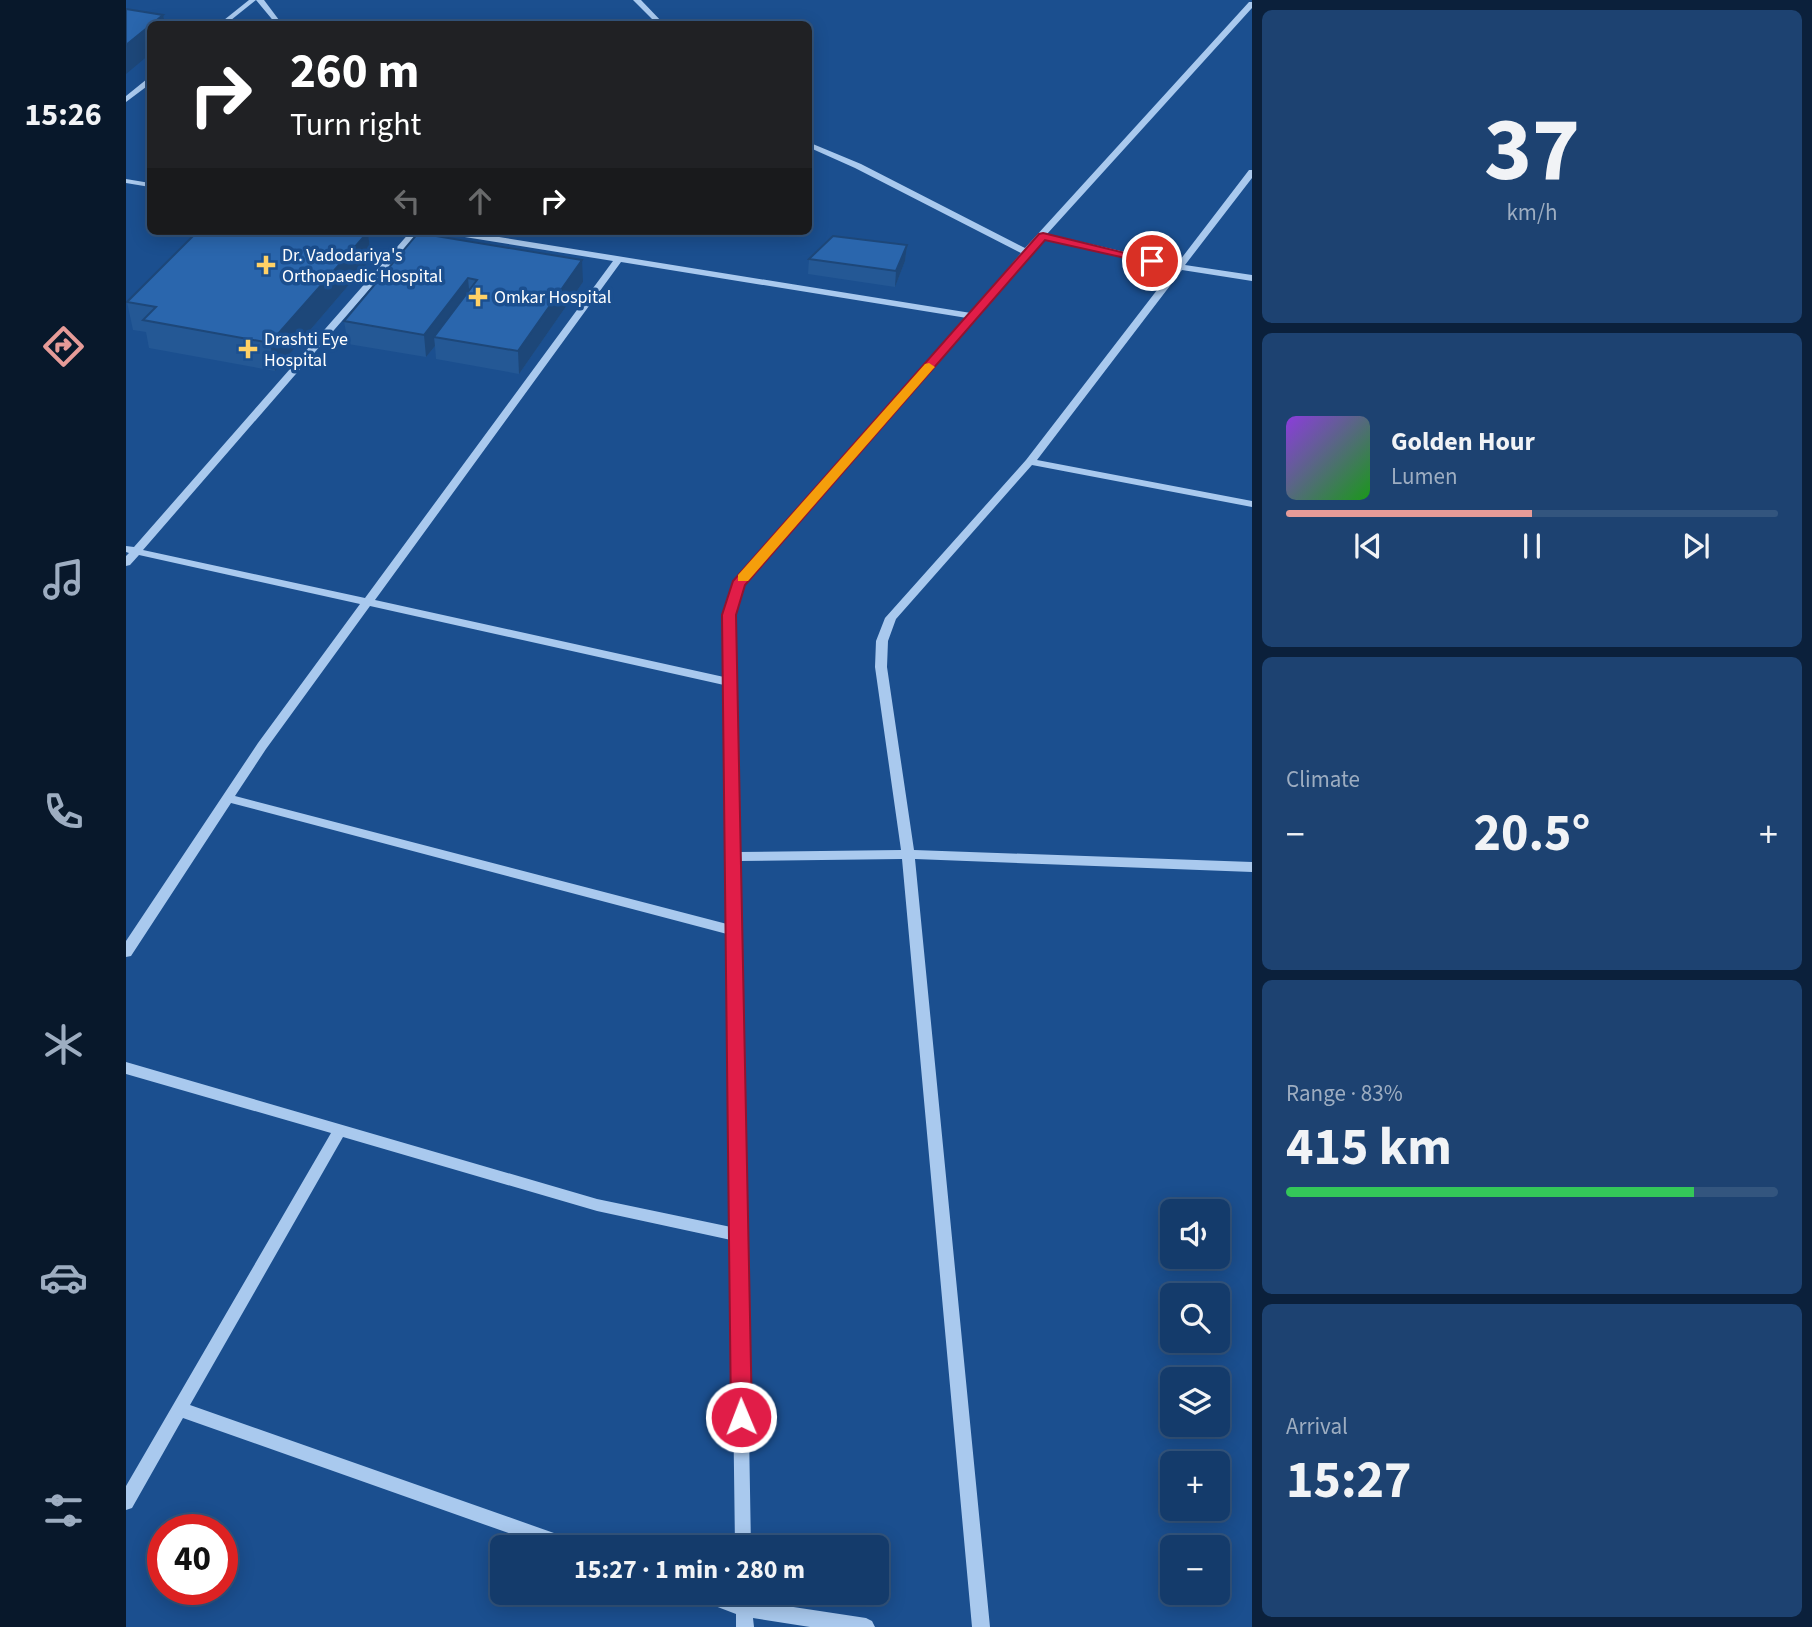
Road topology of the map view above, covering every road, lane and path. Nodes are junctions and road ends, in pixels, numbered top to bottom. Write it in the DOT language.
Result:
graph roads {
  1 [pos="253,0"];
  2 [pos="260,0"];
  3 [pos="637,0"];
  4 [pos="1252,4"];
  5 [pos="226,21"];
  6 [pos="277,21"];
  7 [pos="658,21"];
  8 [pos="147,83"];
  9 [pos="126,100"];
  10 [pos="812,146"];
  11 [pos="1252,172"];
  12 [pos="126,181"];
  13 [pos="147,184"];
  14 [pos="412,235"];
  15 [pos="471,235"];
  16 [pos="1043,236"];
  17 [pos="1026,252"];
  18 [pos="619,259"];
  19 [pos="1179,267"];
  20 [pos="1252,278"];
  21 [pos="973,316"];
  22 [pos="1030,462"];
  23 [pos="1252,504"];
  24 [pos="131,550"];
  25 [pos="126,563"];
  26 [pos="369,602"];
  27 [pos="730,682"];
  28 [pos="228,798"];
  29 [pos="908,854"];
  30 [pos="733,857"];
  31 [pos="1252,867"];
  32 [pos="734,931"];
  33 [pos="126,952"];
  34 [pos="126,1068"];
  35 [pos="340,1130"];
  36 [pos="738,1235"];
  37 [pos="179,1409"];
  38 [pos="126,1502"];
  39 [pos="536,1535"];
  40 [pos="743,1535"];
  41 [pos="744,1605"];
  42 [pos="767,1605"];
  43 [pos="745,1627"];
  44 [pos="866,1627"];
  45 [pos="981,1627"];
  1 -- 5 [label="street"];
  2 -- 6 [label="street"];
  3 -- 7 [label="street"];
  4 -- 16 [label="street"];
  8 -- 9 [label="street"];
  10 -- 17 [label="street"];
  11 -- 19 [label="street"];
  12 -- 13 [label="street"];
  14 -- 24 [label="street"];
  15 -- 18 [label="street"];
  16 -- 17 [label="street"];
  16 -- 19 [label="street"];
  17 -- 21 [label="street"];
  18 -- 21 [label="street"];
  18 -- 26 [label="street"];
  19 -- 20 [label="street"];
  19 -- 22 [label="street"];
  21 -- 27 [label="street"];
  22 -- 23 [label="street"];
  22 -- 29 [label="street"];
  24 -- 25 [label="street"];
  24 -- 26 [label="street"];
  26 -- 27 [label="street"];
  26 -- 28 [label="street"];
  27 -- 30 [label="street"];
  28 -- 32 [label="street"];
  28 -- 33 [label="street"];
  29 -- 30 [label="street"];
  29 -- 31 [label="street"];
  29 -- 45 [label="street"];
  30 -- 32 [label="street"];
  32 -- 36 [label="street"];
  34 -- 35 [label="street"];
  35 -- 36 [label="street"];
  35 -- 37 [label="street"];
  36 -- 40 [label="street"];
  37 -- 38 [label="street"];
  37 -- 39 [label="street"];
  41 -- 43 [label="street"];
  42 -- 44 [label="street"];
}
